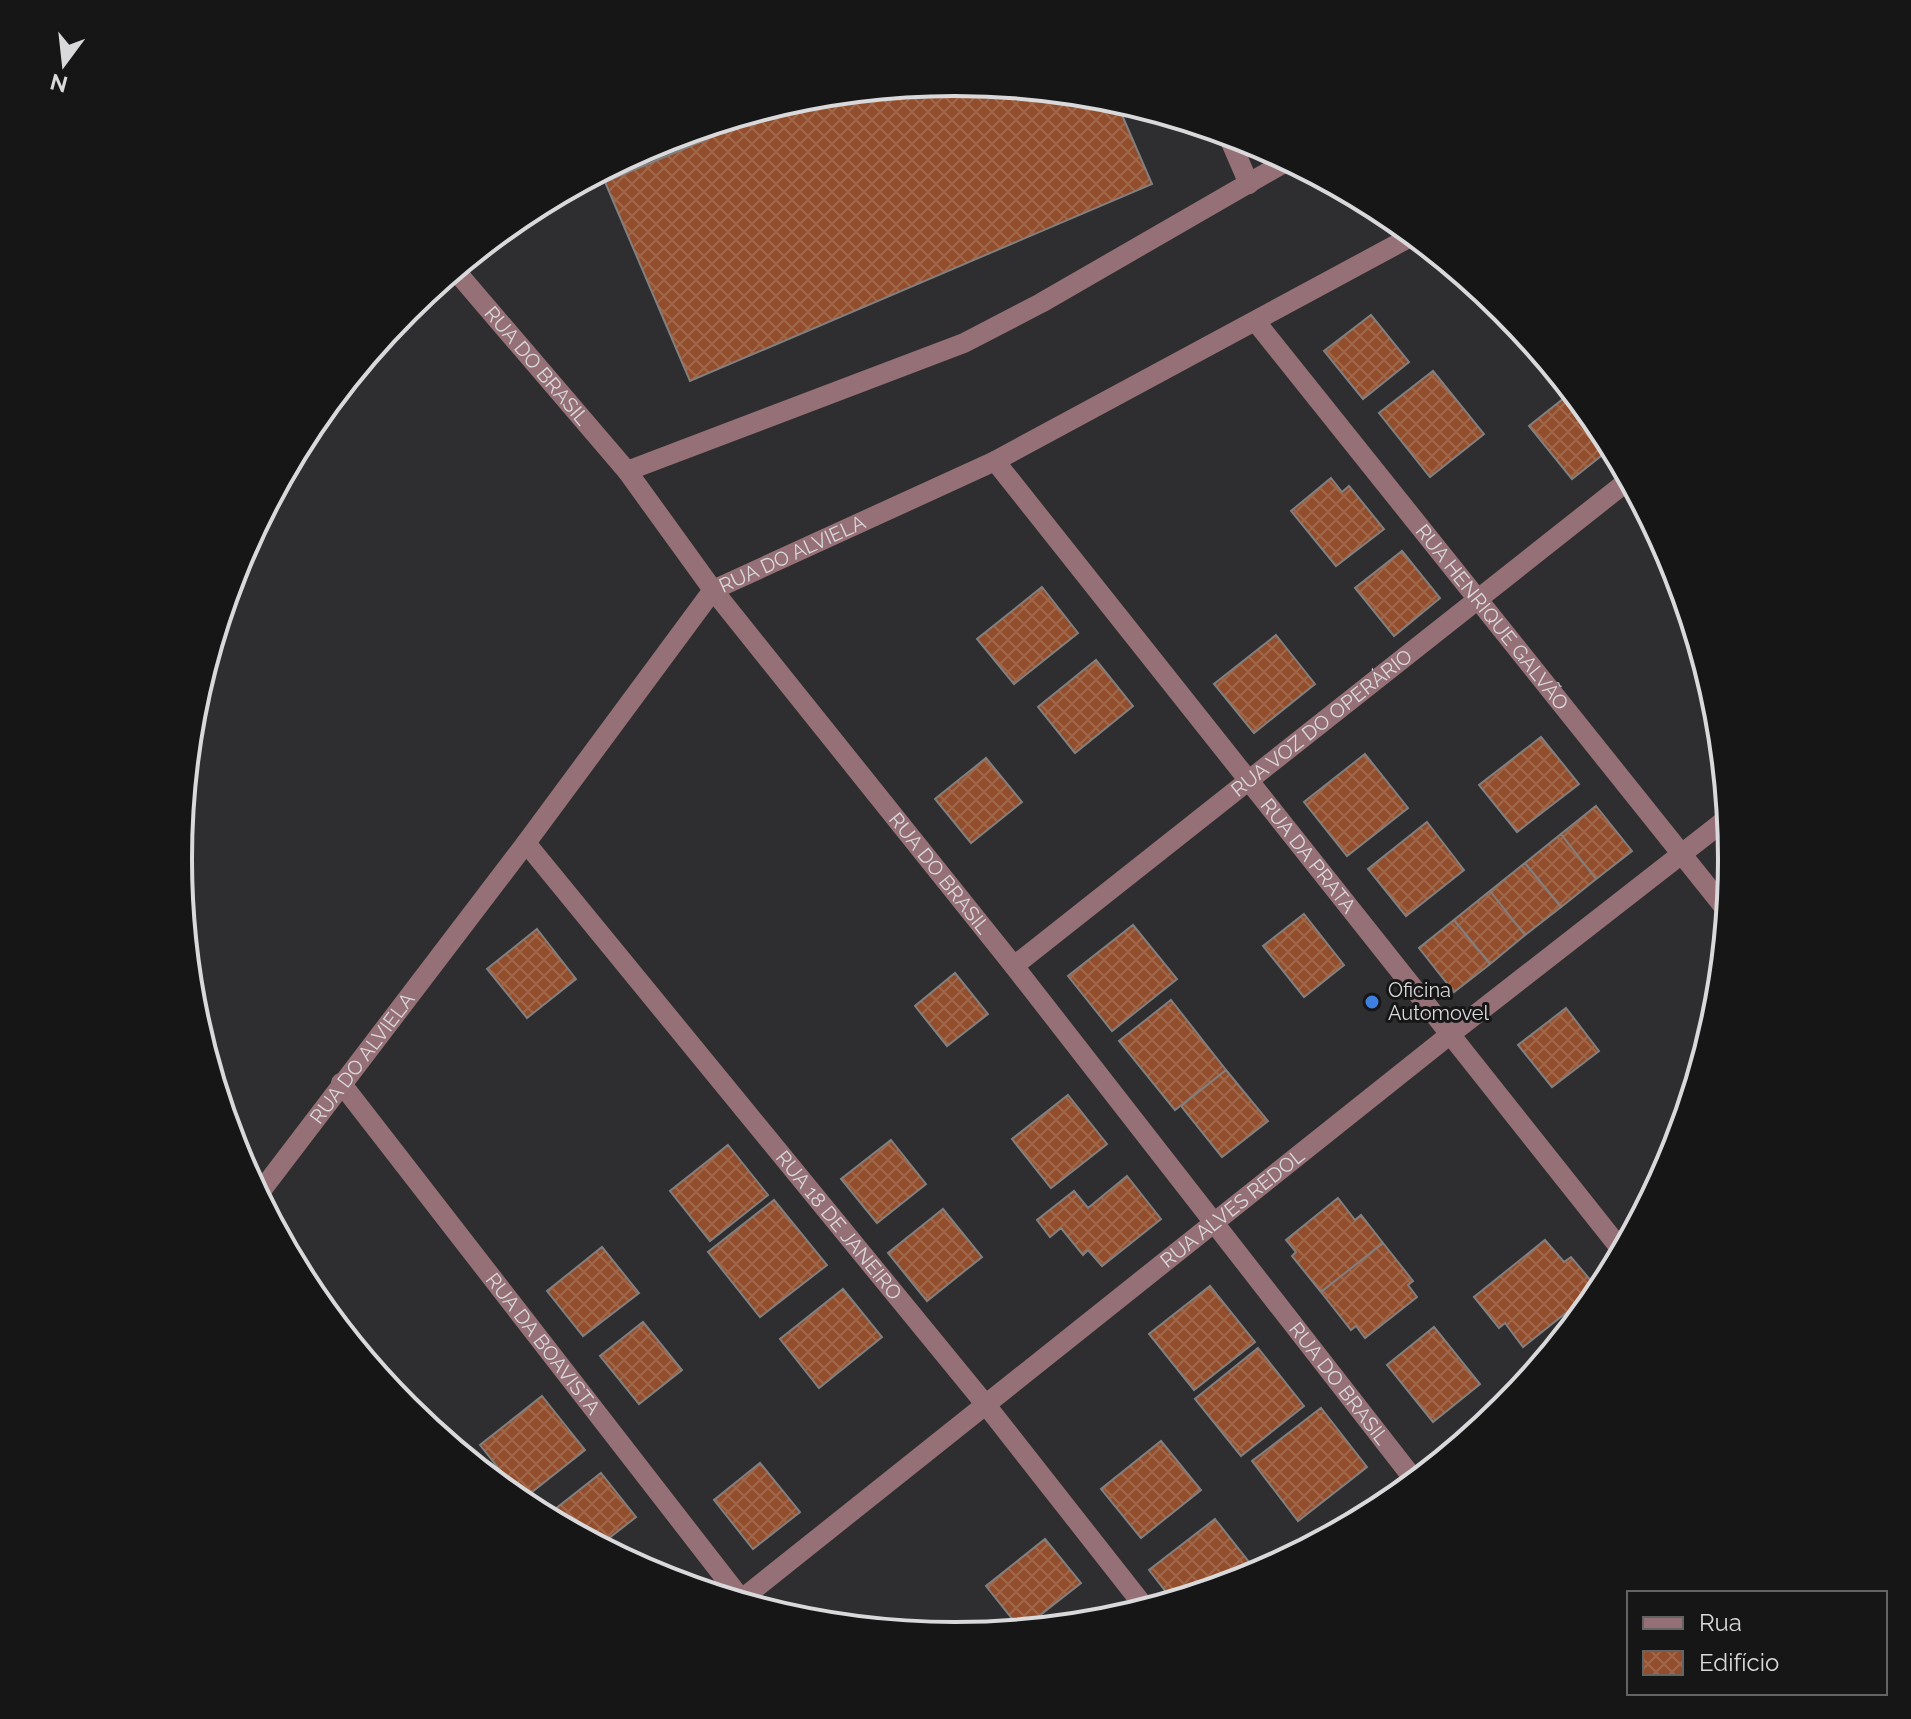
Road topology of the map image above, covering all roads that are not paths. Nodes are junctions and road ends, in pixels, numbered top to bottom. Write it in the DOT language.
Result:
graph roads {
  1 [pos="1234,149"];
  2 [pos="1277,167"];
  3 [pos="1249,184"];
  4 [pos="1403,241"];
  5 [pos="461,278"];
  6 [pos="1256,322"];
  7 [pos="995,461"];
  8 [pos="627,471"];
  9 [pos="1621,486"];
  10 [pos="713,590"];
  11 [pos="1476,600"];
  12 [pos="1249,778"];
  13 [pos="1718,826"];
  14 [pos="526,843"];
  15 [pos="1682,854"];
  16 [pos="1717,899"];
  17 [pos="1014,966"];
  18 [pos="1452,1033"];
  19 [pos="341,1083"];
  20 [pos="265,1185"];
  21 [pos="1215,1223"];
  22 [pos="1616,1243"];
  23 [pos="986,1405"];
  24 [pos="1409,1473"];
  25 [pos="732,1589"];
  26 [pos="751,1595"];
  27 [pos="1139,1600"];
  1 -- 3 [label="street"];
  2 -- 3 [label="street"];
  3 -- 8 [label="street"];
  4 -- 6 [label="street, RUA DO ALVIELA"];
  5 -- 8 [label="street, RUA DO BRASIL"];
  6 -- 7 [label="street, RUA DO ALVIELA"];
  6 -- 11 [label="street, RUA HENRIQUE GALVÃO"];
  7 -- 10 [label="street, RUA DO ALVIELA"];
  7 -- 12 [label="street, RUA DA PRATA"];
  8 -- 10 [label="street, RUA DO BRASIL"];
  9 -- 11 [label="street, RUA VOZ DO OPERÁRIO"];
  10 -- 14 [label="street, RUA DO ALVIELA"];
  10 -- 17 [label="street, RUA DO BRASIL"];
  11 -- 12 [label="street, RUA VOZ DO OPERÁRIO"];
  11 -- 15 [label="street, RUA HENRIQUE GALVÃO"];
  12 -- 17 [label="street, RUA VOZ DO OPERÁRIO"];
  12 -- 18 [label="street, RUA DA PRATA"];
  13 -- 15 [label="street, RUA ALVES REDOL"];
  14 -- 19 [label="street, RUA DO ALVIELA"];
  14 -- 23 [label="street, RUA 18 DE JANEIRO"];
  15 -- 16 [label="street, RUA HENRIQUE GALVÃO"];
  15 -- 18 [label="street, RUA ALVES REDOL"];
  17 -- 21 [label="street, RUA DO BRASIL"];
  18 -- 21 [label="street, RUA ALVES REDOL"];
  18 -- 22 [label="street, RUA DA PRATA"];
  19 -- 20 [label="street, RUA DO ALVIELA"];
  19 -- 25 [label="street, RUA DA BOAVISTA"];
  21 -- 23 [label="street, RUA ALVES REDOL"];
  21 -- 24 [label="street, RUA DO BRASIL"];
  23 -- 26 [label="street, RUA ALVES REDOL"];
  23 -- 27 [label="street, RUA 18 DE JANEIRO"];
}
